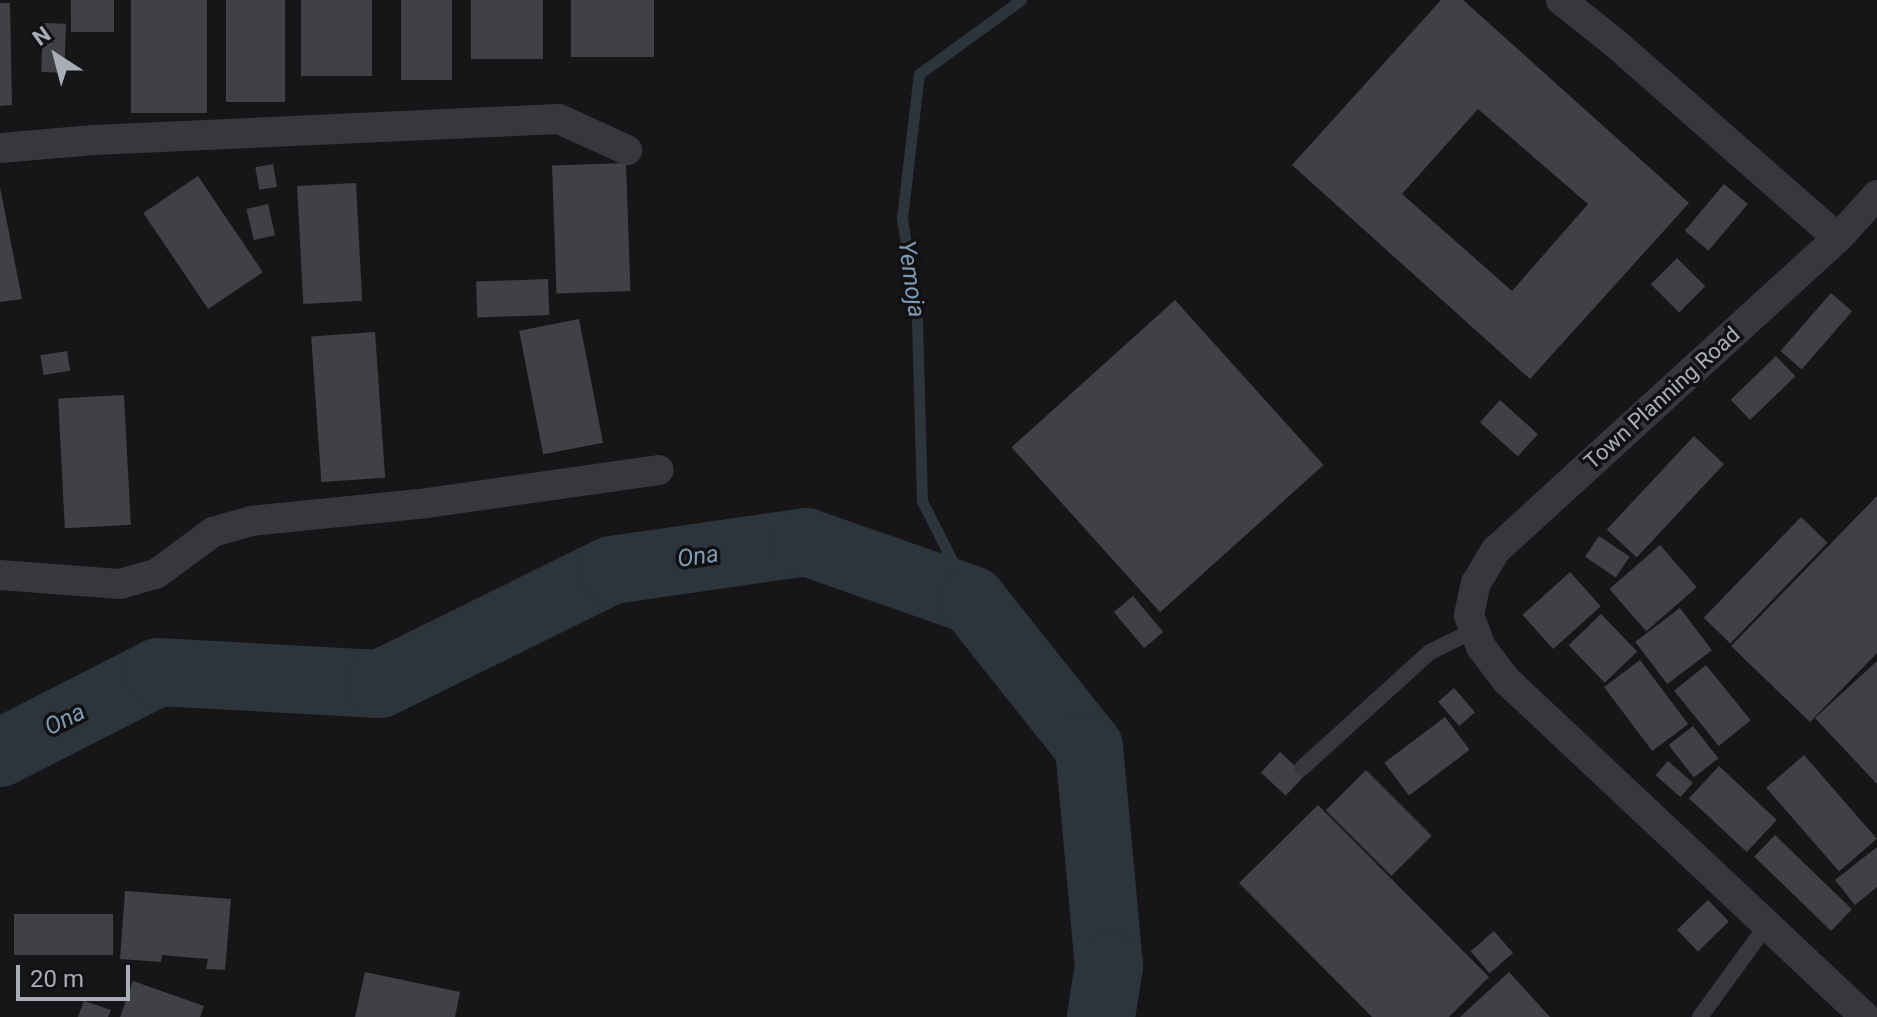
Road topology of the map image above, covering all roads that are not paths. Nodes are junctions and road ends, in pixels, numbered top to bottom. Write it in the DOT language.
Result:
graph roads {
  1 [pos="1561,0"];
  2 [pos="0,148"];
  3 [pos="627,150"];
  4 [pos="1877,195"];
  5 [pos="1838,238"];
  6 [pos="659,470"];
  7 [pos="0,575"];
  8 [pos="1472,623"];
  9 [pos="1302,768"];
  10 [pos="1766,926"];
  11 [pos="1700,1017"];
  12 [pos="1865,1017"];
  1 -- 5 [label="street"];
  2 -- 3 [label="street"];
  4 -- 5 [label="street, Town Planning Road"];
  5 -- 8 [label="street, Town Planning Road"];
  6 -- 7 [label="street"];
  8 -- 9 [label="lane"];
  8 -- 10 [label="street"];
  10 -- 11 [label="lane"];
  10 -- 12 [label="street"];
}
